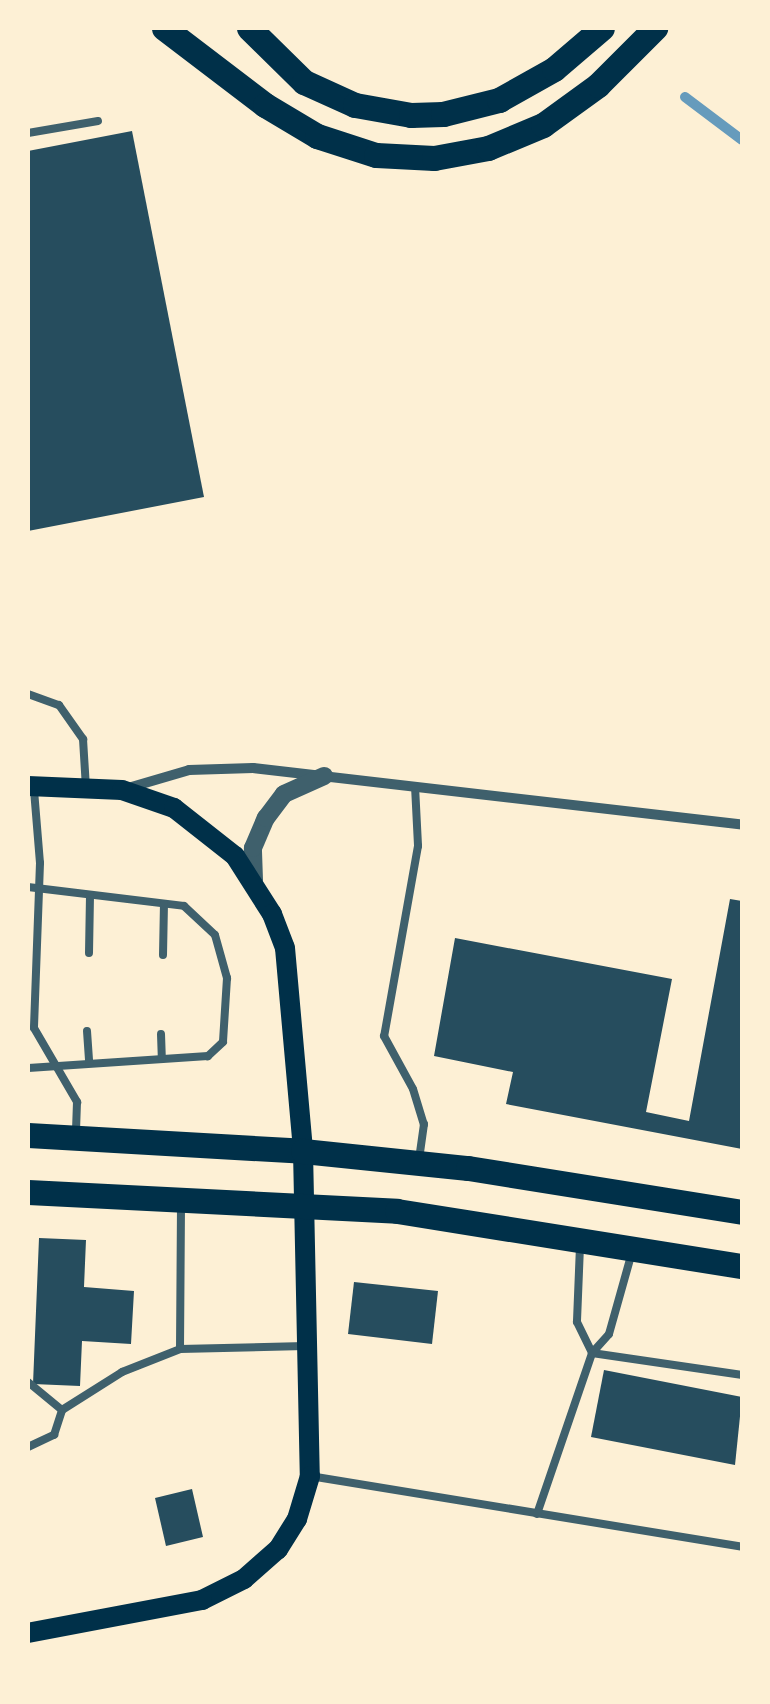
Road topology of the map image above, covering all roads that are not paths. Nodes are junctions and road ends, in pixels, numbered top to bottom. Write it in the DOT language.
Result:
graph roads {
  1 [pos="164,28"];
  2 [pos="249,28"];
  3 [pos="602,28"];
  4 [pos="655,28"];
  5 [pos="98,121"];
  6 [pos="28,133"];
  7 [pos="28,694"];
  8 [pos="324,776"];
  9 [pos="31,786"];
  10 [pos="415,786"];
  11 [pos="86,788"];
  12 [pos="122,790"];
  13 [pos="742,825"];
  14 [pos="254,880"];
  15 [pos="28,887"];
  16 [pos="38,888"];
  17 [pos="90,895"];
  18 [pos="164,904"];
  19 [pos="90,953"];
  20 [pos="163,955"];
  21 [pos="87,1031"];
  22 [pos="161,1034"];
  23 [pos="162,1058"];
  24 [pos="89,1063"];
  25 [pos="53,1065"];
  26 [pos="28,1068"];
  27 [pos="28,1136"];
  28 [pos="76,1137"];
  29 [pos="303,1151"];
  30 [pos="418,1163"];
  31 [pos="28,1192"];
  32 [pos="182,1202"];
  33 [pos="302,1203"];
  34 [pos="742,1212"];
  35 [pos="580,1237"];
  36 [pos="634,1246"];
  37 [pos="742,1266"];
  38 [pos="305,1346"];
  39 [pos="180,1349"];
  40 [pos="592,1353"];
  41 [pos="742,1376"];
  42 [pos="28,1382"];
  43 [pos="62,1410"];
  44 [pos="28,1447"];
  45 [pos="310,1476"];
  46 [pos="537,1514"];
  47 [pos="742,1547"];
  48 [pos="28,1633"];
  1 -- 4 [label="highway"];
  2 -- 3 [label="highway"];
  5 -- 6 [label="lane"];
  7 -- 11 [label="lane"];
  8 -- 10 [label="street"];
  8 -- 12 [label="street"];
  8 -- 14 [label="street"];
  9 -- 11 [label="main road"];
  9 -- 16 [label="lane"];
  10 -- 13 [label="street"];
  10 -- 30 [label="lane"];
  11 -- 12 [label="main road"];
  12 -- 14 [label="main road"];
  14 -- 29 [label="main road"];
  15 -- 16 [label="lane"];
  16 -- 17 [label="lane"];
  16 -- 25 [label="lane"];
  17 -- 18 [label="lane"];
  17 -- 19 [label="lane"];
  18 -- 20 [label="lane"];
  18 -- 23 [label="lane"];
  21 -- 24 [label="lane"];
  22 -- 23 [label="lane"];
  23 -- 24 [label="lane"];
  24 -- 25 [label="lane"];
  25 -- 26 [label="lane"];
  25 -- 28 [label="lane"];
  27 -- 28 [label="highway"];
  28 -- 29 [label="highway"];
  29 -- 30 [label="highway"];
  29 -- 33 [label="main road"];
  30 -- 34 [label="highway"];
  31 -- 32 [label="highway"];
  32 -- 33 [label="highway"];
  32 -- 39 [label="lane"];
  33 -- 35 [label="highway"];
  33 -- 38 [label="main road"];
  35 -- 36 [label="highway"];
  35 -- 40 [label="lane"];
  36 -- 37 [label="highway"];
  36 -- 40 [label="lane"];
  38 -- 39 [label="lane"];
  38 -- 45 [label="main road"];
  39 -- 43 [label="lane"];
  40 -- 41 [label="lane"];
  40 -- 46 [label="lane"];
  42 -- 43 [label="lane"];
  43 -- 44 [label="lane"];
  45 -- 46 [label="lane"];
  45 -- 48 [label="main road"];
  46 -- 47 [label="lane"];
}
